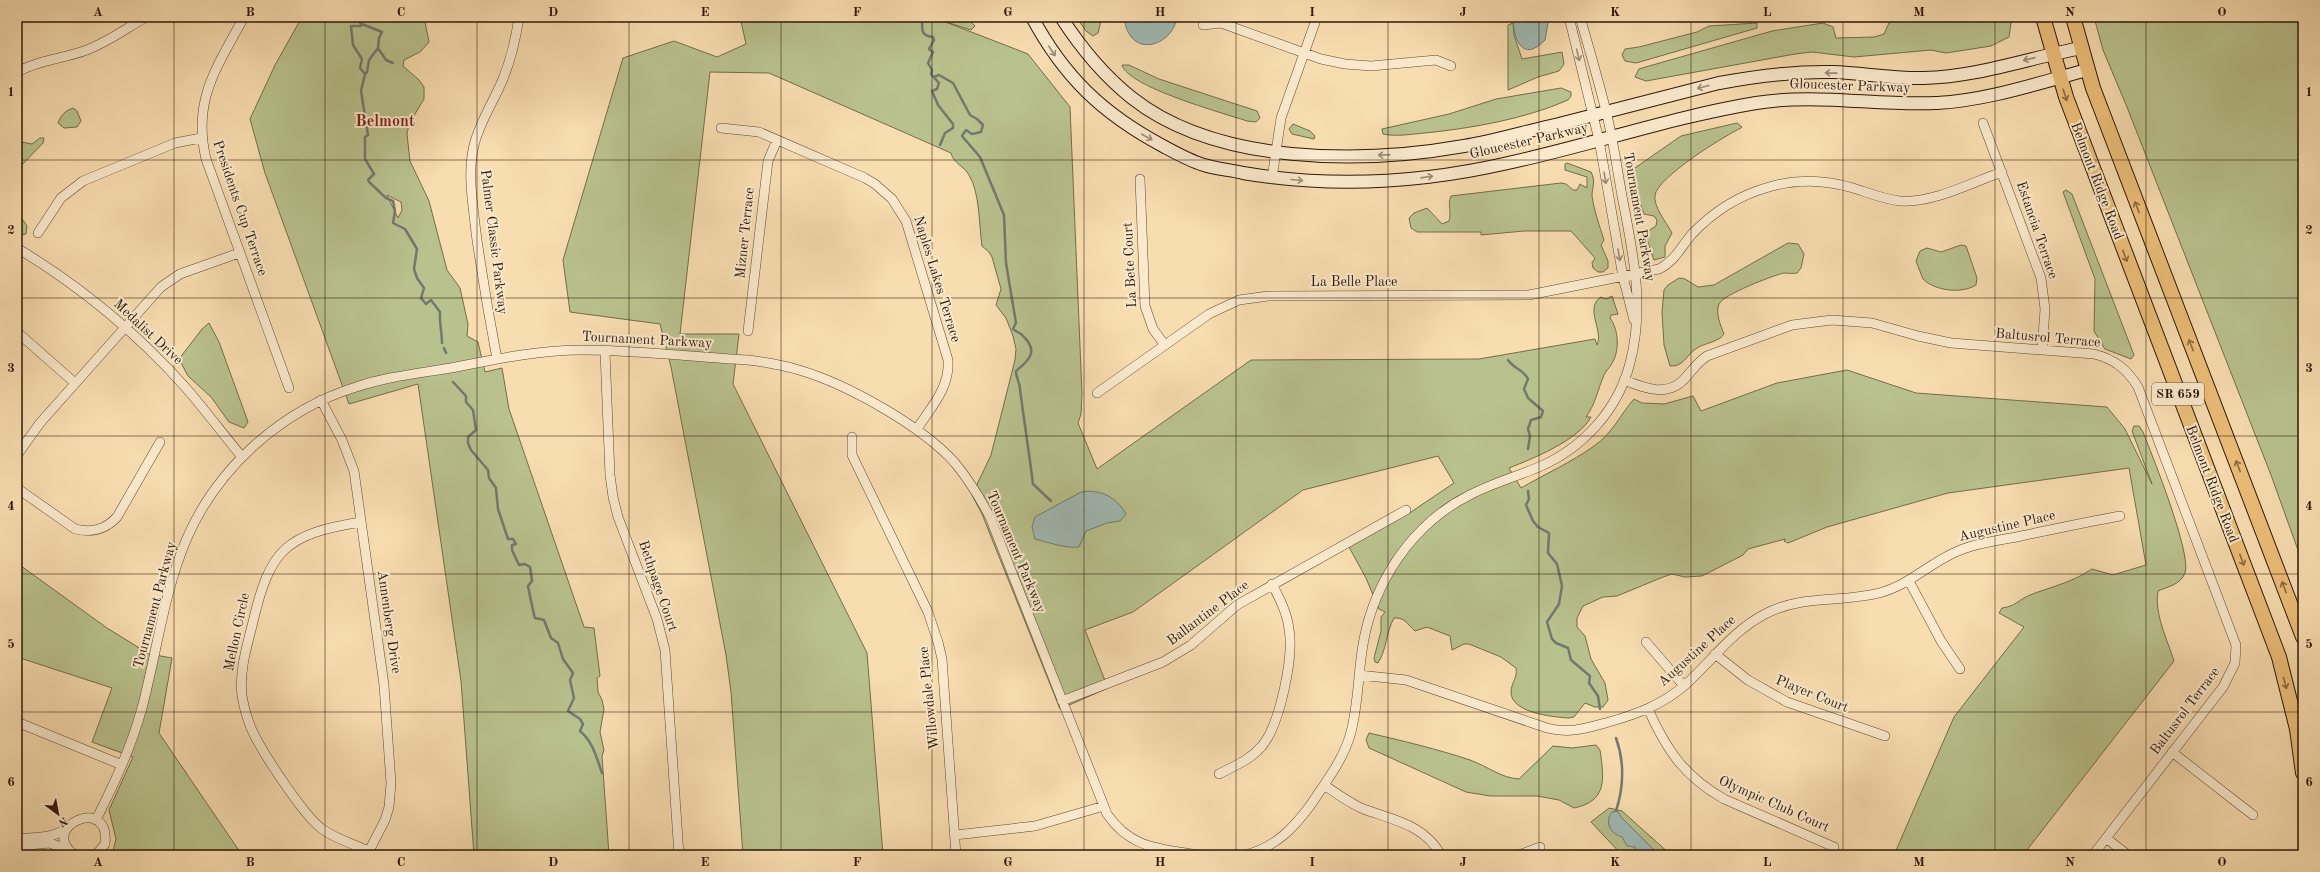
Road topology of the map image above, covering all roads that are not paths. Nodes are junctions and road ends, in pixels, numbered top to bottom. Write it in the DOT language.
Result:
graph roads {
  1 [pos="146,17"];
  2 [pos="244,17"];
  3 [pos="519,17"];
  4 [pos="1032,17"];
  5 [pos="1061,17"];
  6 [pos="1317,17"];
  7 [pos="1569,17"];
  8 [pos="1580,17"];
  9 [pos="2043,17"];
  10 [pos="2073,17"];
  11 [pos="1203,25"];
  12 [pos="2081,48"];
  13 [pos="1304,53"];
  14 [pos="2053,53"];
  15 [pos="1451,66"];
  16 [pos="2087,70"];
  17 [pos="17,72"];
  18 [pos="2060,77"];
  19 [pos="1606,112"];
  20 [pos="1594,115"];
  21 [pos="1983,122"];
  22 [pos="721,128"];
  23 [pos="201,138"];
  24 [pos="1605,139"];
  25 [pos="777,140"];
  26 [pos="1274,152"];
  27 [pos="2002,172"];
  28 [pos="1272,178"];
  29 [pos="1140,179"];
  30 [pos="38,233"];
  31 [pos="17,248"];
  32 [pos="239,253"];
  33 [pos="1637,274"];
  34 [pos="1623,277"];
  35 [pos="1635,325"];
  36 [pos="125,327"];
  37 [pos="748,331"];
  38 [pos="17,332"];
  39 [pos="1164,344"];
  40 [pos="2042,350"];
  41 [pos="605,352"];
  42 [pos="497,359"];
  43 [pos="1624,380"];
  44 [pos="75,383"];
  45 [pos="289,388"];
  46 [pos="1097,393"];
  47 [pos="321,400"];
  48 [pos="916,429"];
  49 [pos="852,437"];
  50 [pos="160,442"];
  51 [pos="17,455"];
  52 [pos="242,457"];
  53 [pos="17,488"];
  54 [pos="1406,510"];
  55 [pos="2120,516"];
  56 [pos="361,522"];
  57 [pos="1908,581"];
  58 [pos="1272,584"];
  59 [pos="2303,637"];
  60 [pos="1646,642"];
  61 [pos="1715,654"];
  62 [pos="1960,669"];
  63 [pos="1359,675"];
  64 [pos="1684,686"];
  65 [pos="1062,701"];
  66 [pos="1648,709"];
  67 [pos="17,722"];
  68 [pos="1885,736"];
  69 [pos="2172,752"];
  70 [pos="122,765"];
  71 [pos="2303,773"];
  72 [pos="1219,774"];
  73 [pos="1324,785"];
  74 [pos="1104,806"];
  75 [pos="2252,815"];
  76 [pos="96,820"];
  77 [pos="68,827"];
  78 [pos="955,835"];
  79 [pos="2106,838"];
  80 [pos="17,839"];
  81 [pos="17,846"];
  82 [pos="1540,847"];
  83 [pos="1834,847"];
  84 [pos="73,853"];
  85 [pos="368,853"];
  86 [pos="96,855"];
  87 [pos="679,855"];
  88 [pos="956,855"];
  89 [pos="1198,855"];
  90 [pos="1245,855"];
  91 [pos="1441,855"];
  92 [pos="1519,855"];
  93 [pos="2093,855"];
  94 [pos="2128,855"];
  1 -- 17 [label="street"];
  2 -- 23 [label="street, Presidents Cup Terrace"];
  3 -- 42 [label="street, Palmer Classic Parkway"];
  4 -- 28 [label="main road, Gloucester Parkway, one-way"];
  5 -- 26 [label="main road, Gloucester Parkway"];
  6 -- 13 [label="street"];
  7 -- 20 [label="street, one-way"];
  8 -- 19 [label="street"];
  9 -- 14 [label="main road, Belmont Ridge Road / SR 659"];
  10 -- 12 [label="main road, Belmont Ridge Road / SR 659"];
  11 -- 13 [label="street"];
  12 -- 14 [label="main road, Gloucester Parkway"];
  12 -- 16 [label="main road, Belmont Ridge Road / SR 659"];
  13 -- 15 [label="street"];
  13 -- 26 [label="street"];
  14 -- 18 [label="main road, Belmont Ridge Road / SR 659"];
  14 -- 19 [label="main road, Gloucester Parkway, one-way"];
  16 -- 18 [label="main road, Gloucester Parkway"];
  59 -- 16 [label="main road, Belmont Ridge Road / SR 659, one-way"];
  18 -- 24 [label="main road, Gloucester Parkway"];
  18 -- 71 [label="main road, Belmont Ridge Road / SR 659, one-way"];
  19 -- 20 [label="main road, Gloucester Parkway"];
  19 -- 24 [label="street"];
  20 -- 24 [label="street"];
  20 -- 26 [label="main road, Gloucester Parkway, one-way"];
  21 -- 27 [label="street, Estancia Terrace"];
  22 -- 25 [label="street, Naples Lakes Terrace"];
  23 -- 30 [label="street"];
  23 -- 32 [label="street, Presidents Cup Terrace"];
  28 -- 24 [label="main road, Gloucester Parkway, one-way"];
  24 -- 33 [label="street, Tournament Parkway"];
  24 -- 34 [label="street, Tournament Parkway, one-way"];
  25 -- 37 [label="street, Mizner Terrace"];
  25 -- 48 [label="street, Naples Lakes Terrace"];
  26 -- 28 [label="street"];
  27 -- 33 [label="street, La Belle Place"];
  27 -- 40 [label="street, Estancia Terrace"];
  29 -- 39 [label="street, La Bete Court"];
  31 -- 36 [label="street, Medalist Drive"];
  32 -- 36 [label="street"];
  32 -- 45 [label="street, Presidents Cup Terrace"];
  33 -- 34 [label="street, La Belle Place"];
  33 -- 35 [label="street, Tournament Parkway"];
  34 -- 35 [label="street, Tournament Parkway"];
  34 -- 39 [label="street, La Belle Place"];
  35 -- 43 [label="street, Tournament Parkway"];
  36 -- 44 [label="street"];
  36 -- 52 [label="street, Medalist Drive"];
  38 -- 44 [label="street"];
  39 -- 46 [label="street, La Belle Place"];
  40 -- 43 [label="street, Baltusrol Terrace"];
  40 -- 69 [label="street, Baltusrol Terrace"];
  41 -- 42 [label="street, Tournament Parkway"];
  41 -- 48 [label="street, Tournament Parkway"];
  41 -- 87 [label="street, Bethpage Court"];
  42 -- 47 [label="street, Tournament Parkway"];
  43 -- 63 [label="street, Tournament Parkway"];
  44 -- 51 [label="street"];
  47 -- 52 [label="street, Tournament Parkway"];
  47 -- 56 [label="street, Annenberg Drive"];
  48 -- 65 [label="street, Tournament Parkway"];
  49 -- 78 [label="street, Willowdale Place"];
  50 -- 53 [label="street"];
  52 -- 70 [label="street, Tournament Parkway"];
  54 -- 58 [label="street, Ballantine Place"];
  55 -- 57 [label="street, Augustine Place"];
  56 -- 85 [label="street, Annenberg Drive"];
  56 -- 85 [label="street, Mellon Circle"];
  57 -- 61 [label="street, Augustine Place"];
  57 -- 62 [label="street"];
  58 -- 65 [label="street, Ballantine Place"];
  58 -- 72 [label="street"];
  60 -- 64 [label="street"];
  61 -- 64 [label="street, Augustine Place"];
  61 -- 68 [label="street, Player Court"];
  63 -- 66 [label="street, Augustine Place"];
  63 -- 73 [label="street, Tournament Parkway"];
  64 -- 66 [label="street, Augustine Place"];
  65 -- 74 [label="street, Tournament Parkway"];
  66 -- 83 [label="street, Olympic Club Court"];
  67 -- 70 [label="street"];
  69 -- 75 [label="street"];
  69 -- 79 [label="street, Baltusrol Terrace"];
  70 -- 76 [label="street, Tournament Parkway"];
  73 -- 90 [label="street, Tournament Parkway"];
  73 -- 91 [label="street"];
  74 -- 78 [label="street"];
  74 -- 89 [label="street, Tournament Parkway"];
  76 -- 77 [label="street"];
  76 -- 86 [label="street"];
  77 -- 80 [label="street"];
  77 -- 84 [label="street"];
  78 -- 88 [label="street, Willowdale Place"];
  79 -- 93 [label="street, Baltusrol Terrace"];
  79 -- 94 [label="street"];
  81 -- 84 [label="street"];
  82 -- 92 [label="street"];
}
